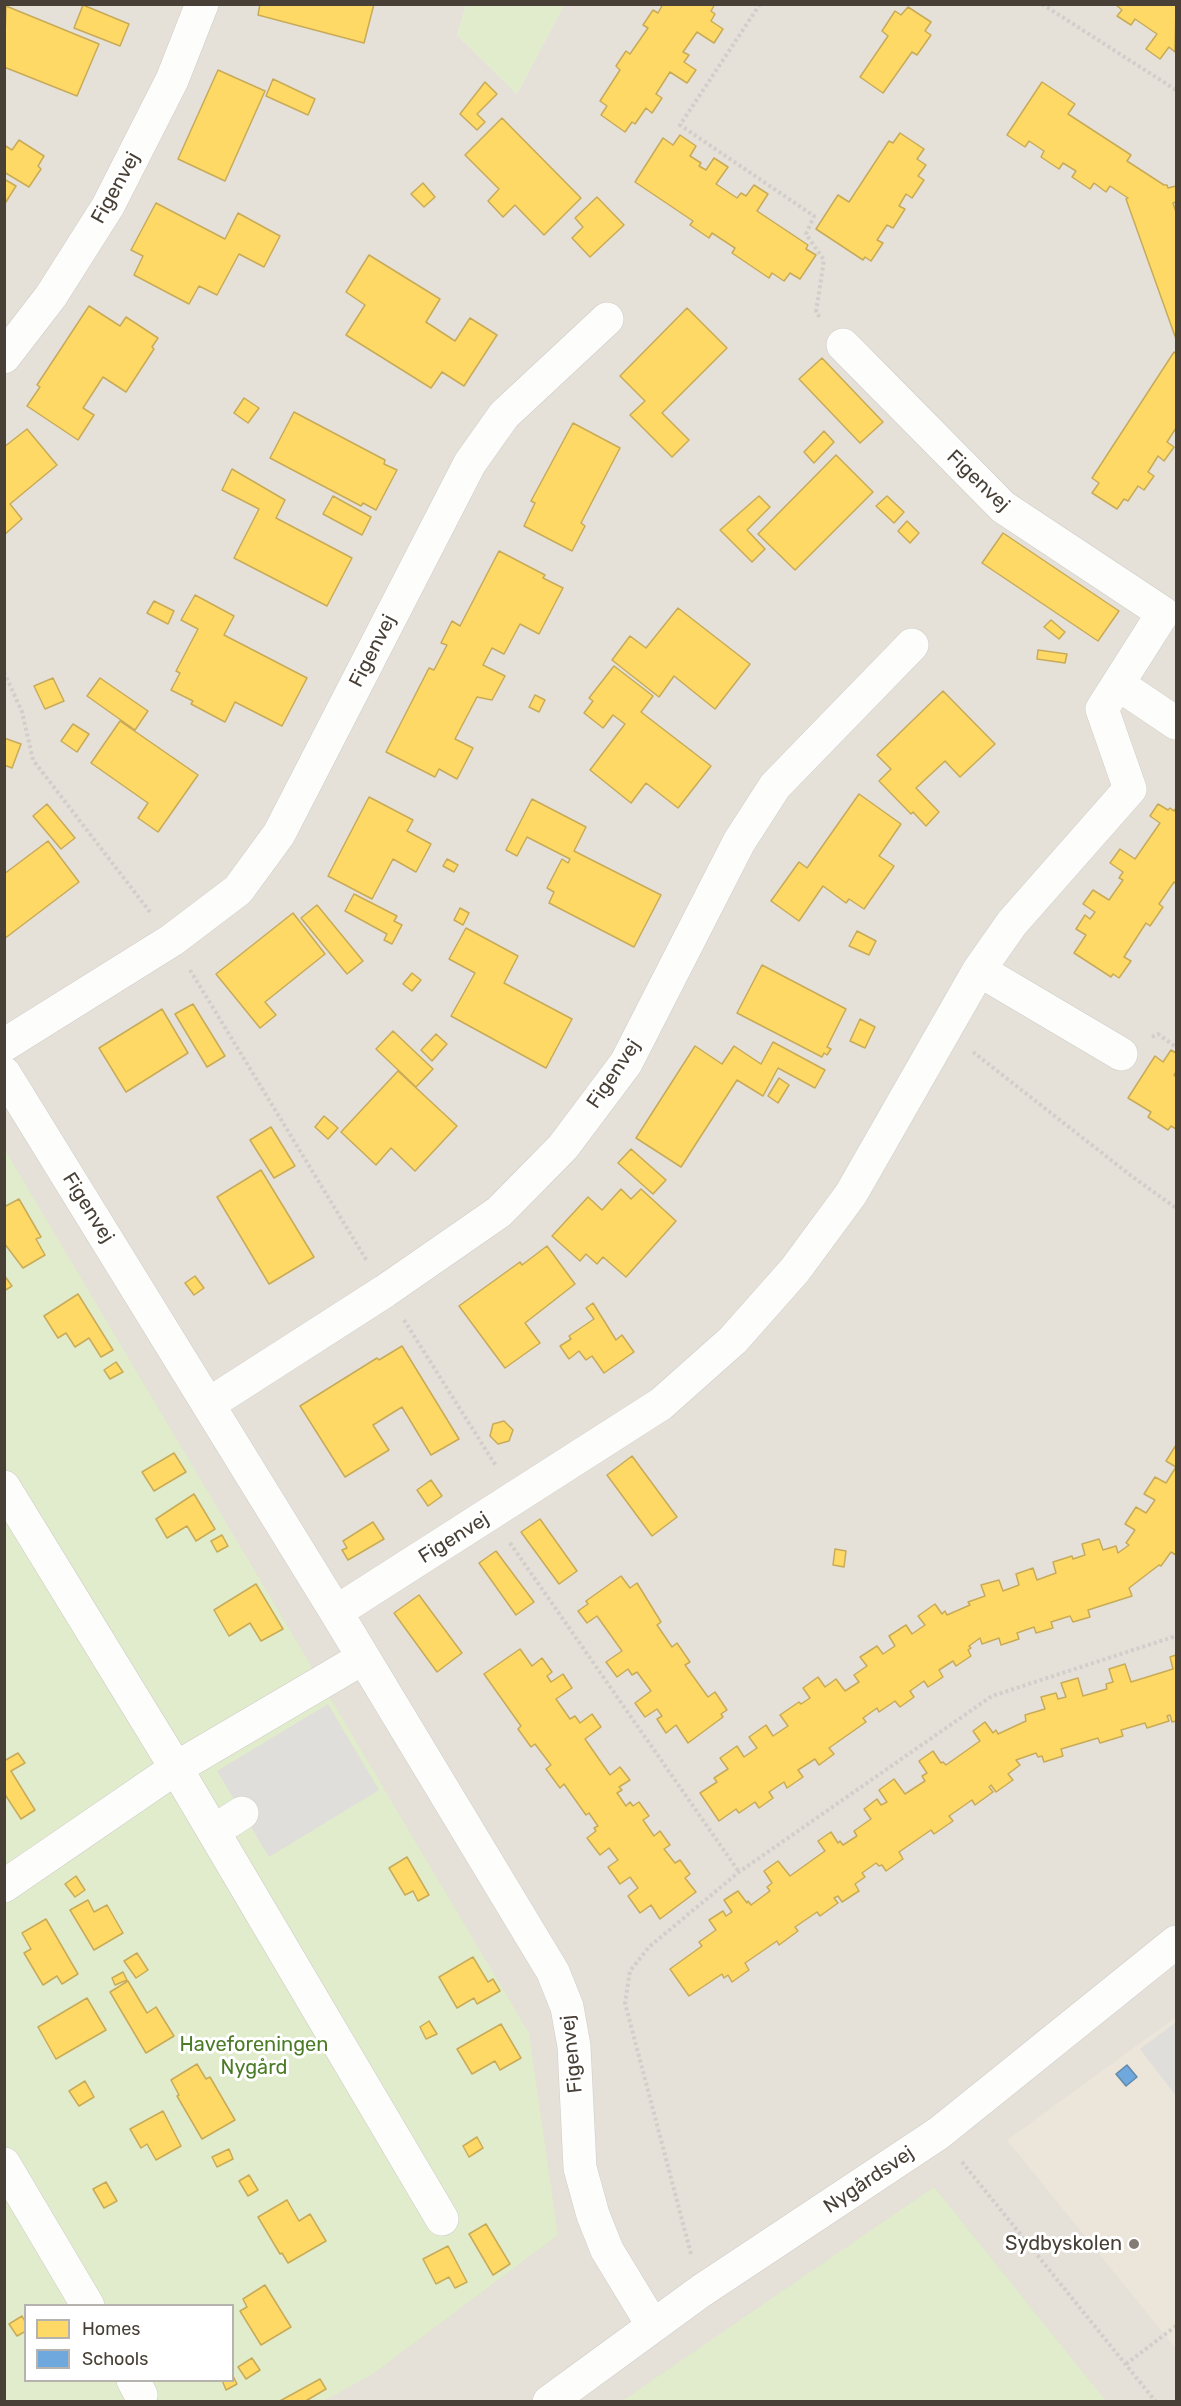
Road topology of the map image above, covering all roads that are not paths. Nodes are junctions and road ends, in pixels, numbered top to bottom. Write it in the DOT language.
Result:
graph roads {
  1 [pos="202,4"];
  2 [pos="607,319"];
  3 [pos="843,345"];
  4 [pos="4,357"];
  5 [pos="1170,603"];
  6 [pos="912,645"];
  7 [pos="1118,684"];
  8 [pos="1176,723"];
  9 [pos="979,970"];
  10 [pos="4,1045"];
  11 [pos="1121,1054"];
  12 [pos="4,1073"];
  13 [pos="209,1404"];
  14 [pos="4,1487"];
  15 [pos="336,1612"];
  16 [pos="363,1658"];
  17 [pos="176,1768"];
  18 [pos="243,1813"];
  19 [pos="214,1831"];
  20 [pos="4,1886"];
  21 [pos="1176,1942"];
  22 [pos="4,2164"];
  23 [pos="442,2219"];
  24 [pos="87,2304"];
  25 [pos="653,2326"];
  26 [pos="549,2402"];
  1 -- 4 [label="street, Figenvej"];
  2 -- 10 [label="street, Figenvej"];
  3 -- 5 [label="street, Figenvej"];
  5 -- 7 [label="street, Figenvej"];
  6 -- 13 [label="street, Figenvej"];
  7 -- 8 [label="street"];
  7 -- 9 [label="street, Figenvej"];
  9 -- 11 [label="street"];
  9 -- 15 [label="street, Figenvej"];
  12 -- 13 [label="street, Figenvej"];
  13 -- 15 [label="street, Figenvej"];
  14 -- 17 [label="street"];
  15 -- 16 [label="street, Figenvej"];
  16 -- 17 [label="street"];
  16 -- 25 [label="street, Figenvej"];
  17 -- 19 [label="street"];
  17 -- 20 [label="street"];
  18 -- 19 [label="street"];
  19 -- 23 [label="street"];
  21 -- 25 [label="street, Nygårdsvej"];
  22 -- 24 [label="street"];
  25 -- 26 [label="street, Nygårdsvej"];
}
